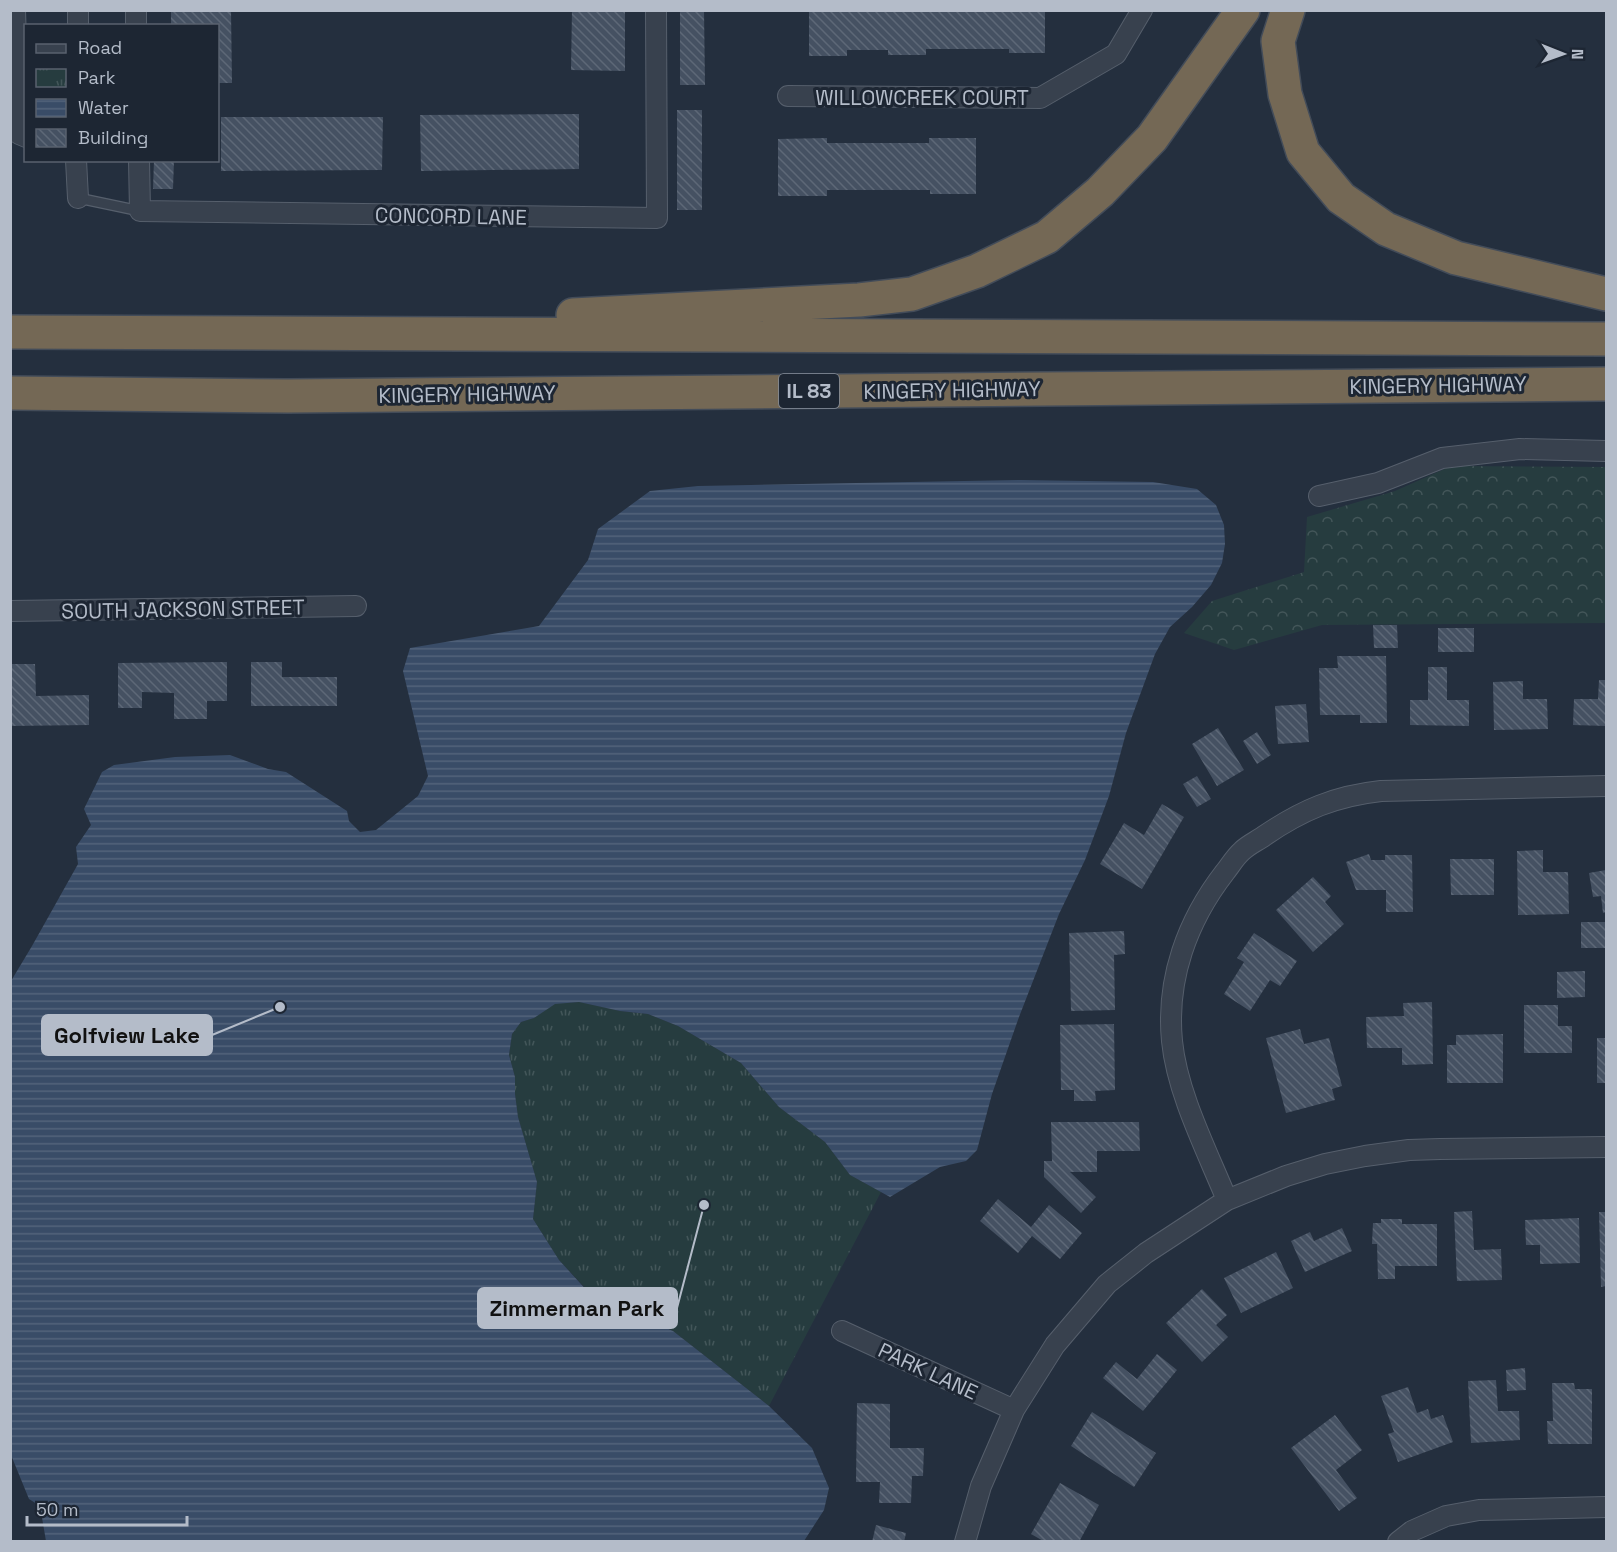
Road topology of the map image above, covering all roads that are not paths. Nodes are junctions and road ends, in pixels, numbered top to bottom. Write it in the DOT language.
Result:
graph roads {
  1 [pos="15,10"];
  2 [pos="656,10"];
  3 [pos="1142,10"];
  4 [pos="1243,10"];
  5 [pos="1288,10"];
  6 [pos="789,96"];
  7 [pos="24,136"];
  8 [pos="76,162"];
  9 [pos="139,162"];
  10 [pos="78,198"];
  11 [pos="140,211"];
  12 [pos="1606,294"];
  13 [pos="10,332"];
  14 [pos="286,334"];
  15 [pos="1606,339"];
  16 [pos="1606,384"];
  17 [pos="10,393"];
  18 [pos="1606,451"];
  19 [pos="1319,496"];
  20 [pos="356,606"];
  21 [pos="10,611"];
  22 [pos="1606,786"];
  23 [pos="1606,1147"];
  24 [pos="1227,1200"];
  25 [pos="842,1331"];
  26 [pos="1014,1410"];
  27 [pos="1606,1507"];
  28 [pos="965,1542"];
  29 [pos="1398,1542"];
  1 -- 7 [label="street"];
  2 -- 11 [label="street, CONCORD LANE"];
  3 -- 6 [label="street, WILLOWCREEK COURT"];
  4 -- 14 [label="highway"];
  5 -- 12 [label="highway"];
  8 -- 10 [label="street"];
  9 -- 11 [label="street"];
  10 -- 11 [label="lane"];
  13 -- 14 [label="highway"];
  14 -- 15 [label="highway"];
  16 -- 17 [label="highway, KINGERY HIGHWAY / IL 83"];
  18 -- 19 [label="street"];
  20 -- 21 [label="street, SOUTH JACKSON STREET"];
  22 -- 24 [label="street"];
  23 -- 24 [label="street"];
  24 -- 26 [label="street"];
  25 -- 26 [label="street, PARK LANE"];
  26 -- 28 [label="street"];
  27 -- 29 [label="street"];
}
